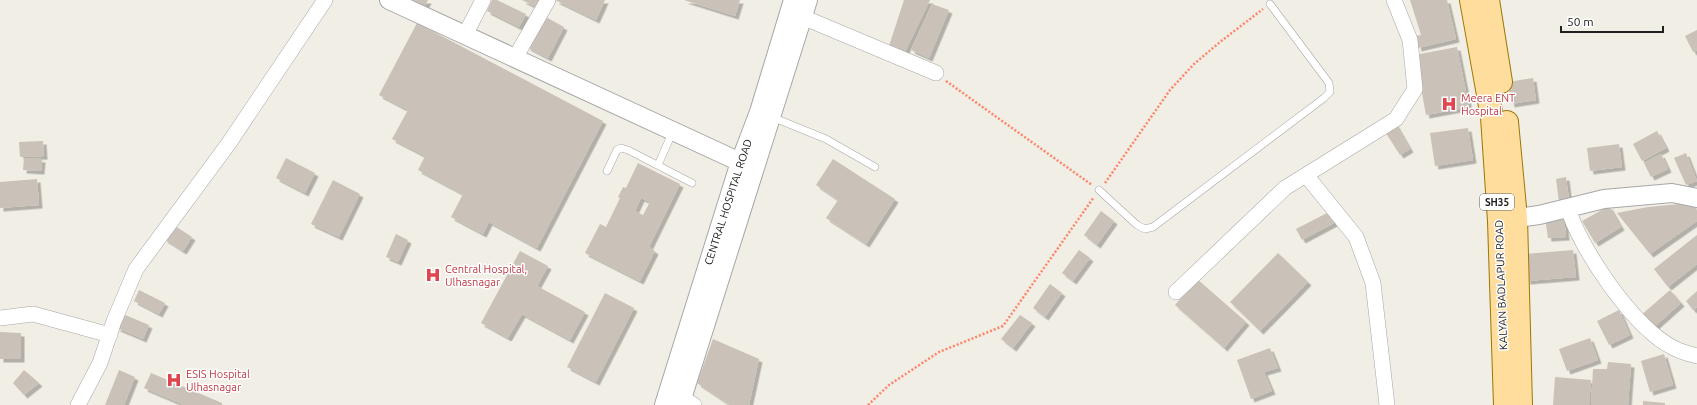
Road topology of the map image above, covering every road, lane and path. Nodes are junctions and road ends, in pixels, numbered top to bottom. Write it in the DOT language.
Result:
graph roads {
  1 [pos="325,0"];
  2 [pos="389,0"];
  3 [pos="483,0"];
  4 [pos="548,0"];
  5 [pos="808,0"];
  6 [pos="1394,0"];
  7 [pos="1471,0"];
  8 [pos="1488,0"];
  9 [pos="1270,4"];
  10 [pos="795,10"];
  11 [pos="465,35"];
  12 [pos="515,58"];
  13 [pos="936,73"];
  14 [pos="772,117"];
  15 [pos="673,131"];
  16 [pos="748,164"];
  17 [pos="658,165"];
  18 [pos="875,167"];
  19 [pos="607,171"];
  20 [pos="1306,175"];
  21 [pos="692,183"];
  22 [pos="1100,190"];
  23 [pos="1697,198"];
  24 [pos="1568,208"];
  25 [pos="1507,220"];
  26 [pos="1176,292"];
  27 [pos="0,318"];
  28 [pos="110,335"];
  29 [pos="1697,356"];
  30 [pos="678,401"];
  31 [pos="78,405"];
  32 [pos="868,405"];
  33 [pos="1387,405"];
  34 [pos="1505,405"];
  35 [pos="1521,405"];
  1 -- 28 [label="street"];
  2 -- 11 [label="street"];
  3 -- 11 [label="street"];
  4 -- 12 [label="street"];
  5 -- 10 [label="street, CENTRAL HOSPITAL ROAD"];
  6 -- 20 [label="street"];
  7 -- 25 [label="main road, KALYAN BADLAPUR ROAD / SH35"];
  8 -- 25 [label="main road, KALYAN BADLAPUR ROAD / SH35"];
  9 -- 22 [label="path"];
  9 -- 22 [label="lane"];
  10 -- 13 [label="street"];
  10 -- 14 [label="street, CENTRAL HOSPITAL ROAD"];
  10 -- 16 [label="street, CENTRAL HOSPITAL ROAD"];
  11 -- 12 [label="street"];
  12 -- 15 [label="street"];
  13 -- 22 [label="path"];
  14 -- 16 [label="street, CENTRAL HOSPITAL ROAD"];
  14 -- 18 [label="lane"];
  15 -- 16 [label="street"];
  15 -- 17 [label="lane"];
  16 -- 30 [label="street, CENTRAL HOSPITAL ROAD"];
  17 -- 19 [label="lane"];
  17 -- 21 [label="lane"];
  20 -- 26 [label="street"];
  20 -- 33 [label="street"];
  22 -- 32 [label="path"];
  23 -- 24 [label="street"];
  24 -- 25 [label="street"];
  24 -- 29 [label="street"];
  25 -- 34 [label="main road, KALYAN BADLAPUR ROAD / SH35"];
  25 -- 35 [label="main road, KALYAN BADLAPUR ROAD / SH35"];
  27 -- 28 [label="street"];
  28 -- 31 [label="street"];
}
